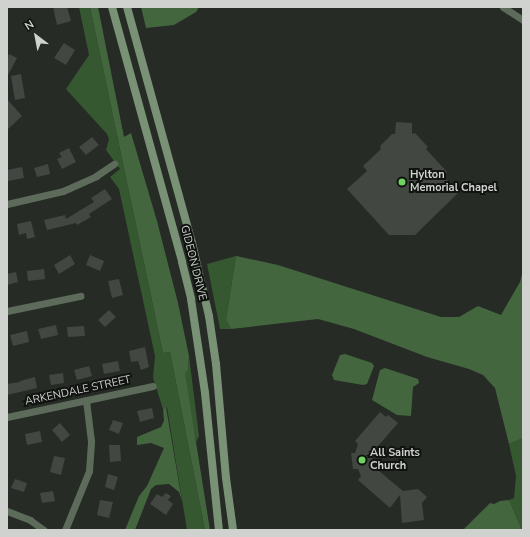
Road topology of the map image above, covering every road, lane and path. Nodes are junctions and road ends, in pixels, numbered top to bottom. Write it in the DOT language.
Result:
graph roads {
  1 [pos="112,7"];
  2 [pos="127,7"];
  3 [pos="503,7"];
  4 [pos="523,20"];
  5 [pos="137,44"];
  6 [pos="123,49"];
  7 [pos="114,164"];
  8 [pos="7,204"];
  9 [pos="80,296"];
  10 [pos="7,310"];
  11 [pos="153,386"];
  12 [pos="86,400"];
  13 [pos="7,417"];
  14 [pos="7,511"];
  15 [pos="44,530"];
  16 [pos="65,530"];
  17 [pos="219,530"];
  18 [pos="233,530"];
  1 -- 6 [label="main road, GIDEON DRIVE"];
  2 -- 5 [label="main road, GIDEON DRIVE"];
  3 -- 4 [label="street"];
  5 -- 6 [label="main road"];
  5 -- 18 [label="main road, GIDEON DRIVE"];
  6 -- 17 [label="main road, GIDEON DRIVE"];
  7 -- 8 [label="street"];
  9 -- 10 [label="street"];
  11 -- 12 [label="street, ARKENDALE STREET"];
  12 -- 13 [label="street, ARKENDALE STREET"];
  12 -- 16 [label="street"];
  14 -- 15 [label="street"];
}
